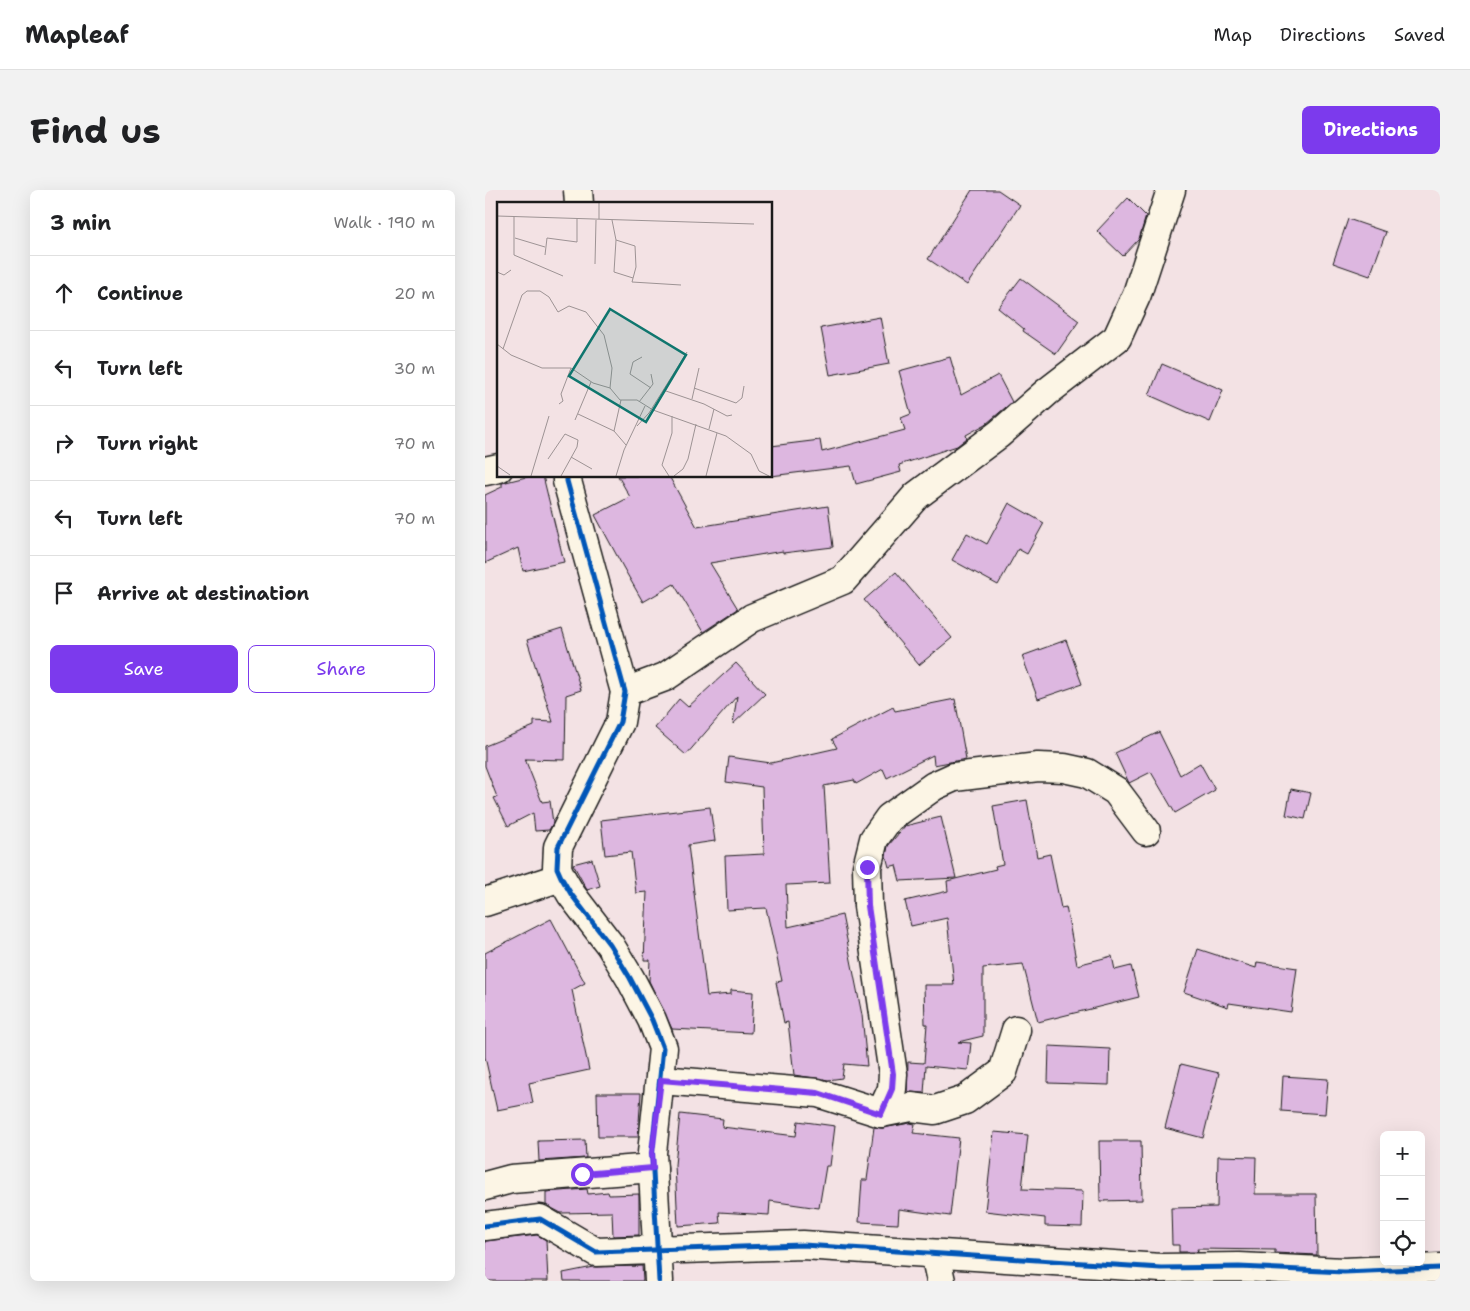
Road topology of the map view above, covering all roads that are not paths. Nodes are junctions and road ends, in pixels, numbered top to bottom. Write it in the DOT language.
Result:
graph roads {
  1 [pos="1171,190"];
  2 [pos="567,478"];
  3 [pos="625,692"];
  4 [pos="1146,831"];
  5 [pos="561,877"];
  6 [pos="485,902"];
  7 [pos="1016,1030"];
  8 [pos="661,1080"];
  9 [pos="881,1114"];
  10 [pos="653,1168"];
  11 [pos="485,1186"];
  12 [pos="485,1226"];
  13 [pos="657,1248"];
  14 [pos="935,1254"];
  15 [pos="1440,1268"];
  16 [pos="659,1281"];
  17 [pos="941,1281"];
  1 -- 3 [label="street"];
  2 -- 3 [label="street"];
  3 -- 5 [label="street"];
  4 -- 9 [label="street"];
  5 -- 6 [label="street"];
  5 -- 8 [label="street"];
  7 -- 9 [label="street"];
  8 -- 9 [label="street"];
  8 -- 10 [label="street"];
  10 -- 11 [label="street"];
  10 -- 13 [label="street"];
  12 -- 13 [label="street"];
  13 -- 14 [label="street"];
  13 -- 16 [label="street"];
  14 -- 15 [label="street"];
  14 -- 17 [label="street"];
}
